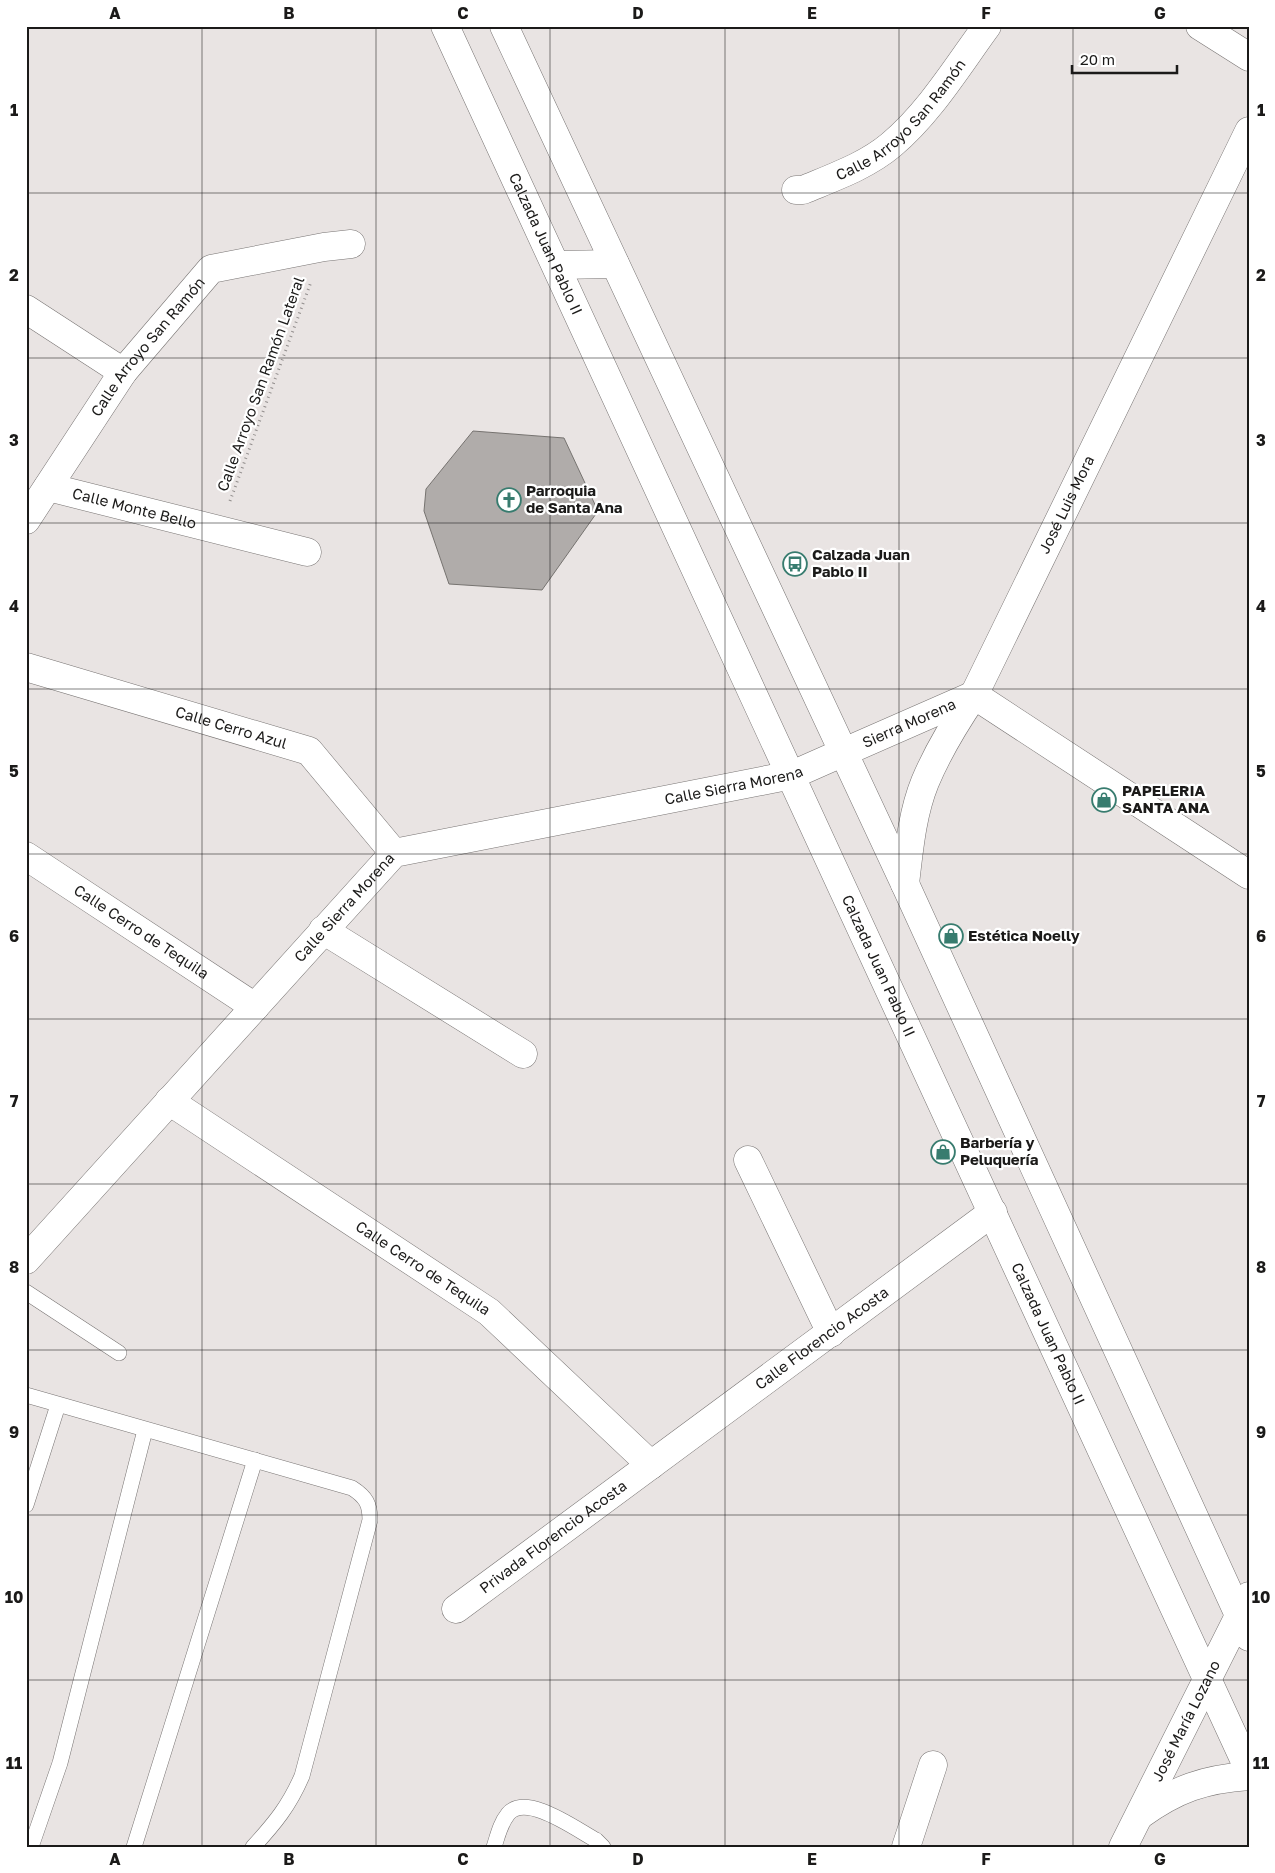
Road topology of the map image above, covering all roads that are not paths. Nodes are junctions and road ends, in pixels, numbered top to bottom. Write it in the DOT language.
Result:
graph roads {
  1 [pos="445,26"];
  2 [pos="504,26"];
  3 [pos="987,26"];
  4 [pos="1200,26"];
  5 [pos="1249,57"];
  6 [pos="1249,131"];
  7 [pos="796,190"];
  8 [pos="351,244"];
  9 [pos="556,264"];
  10 [pos="615,264"];
  11 [pos="26,309"];
  12 [pos="123,372"];
  13 [pos="48,487"];
  14 [pos="26,520"];
  15 [pos="307,552"];
  16 [pos="26,667"];
  17 [pos="974,695"];
  18 [pos="844,752"];
  19 [pos="792,775"];
  20 [pos="394,853"];
  21 [pos="26,856"];
  22 [pos="1249,875"];
  23 [pos="905,884"];
  24 [pos="323,930"];
  25 [pos="255,1007"];
  26 [pos="524,1054"];
  27 [pos="170,1101"];
  28 [pos="748,1160"];
  29 [pos="993,1212"];
  30 [pos="26,1260"];
  31 [pos="26,1292"];
  32 [pos="831,1333"];
  33 [pos="119,1353"];
  34 [pos="26,1395"];
  35 [pos="58,1405"];
  36 [pos="145,1430"];
  37 [pos="255,1460"];
  38 [pos="651,1465"];
  39 [pos="26,1505"];
  40 [pos="456,1609"];
  41 [pos="1245,1616"];
  42 [pos="1207,1679"];
  43 [pos="933,1765"];
  44 [pos="1249,1770"];
  45 [pos="1249,1776"];
  46 [pos="1138,1817"];
  47 [pos="31,1847"];
  48 [pos="134,1847"];
  49 [pos="253,1847"];
  50 [pos="494,1847"];
  51 [pos="603,1847"];
  52 [pos="906,1847"];
  53 [pos="1123,1847"];
  1 -- 9 [label="street, Calzada Juan Pablo II"];
  2 -- 10 [label="street"];
  3 -- 7 [label="street, Calle Arroyo San Ramón"];
  4 -- 5 [label="street"];
  6 -- 17 [label="street, José Luis Mora"];
  8 -- 12 [label="street, Calle Arroyo San Ramón"];
  9 -- 10 [label="street"];
  9 -- 19 [label="street, Calzada Juan Pablo II"];
  10 -- 18 [label="street"];
  11 -- 12 [label="street"];
  12 -- 13 [label="street, Calle Arroyo San Ramón"];
  13 -- 14 [label="street, Calle Arroyo San Ramón"];
  13 -- 15 [label="street, Calle Monte Bello"];
  16 -- 20 [label="street, Calle Cerro Azul"];
  17 -- 18 [label="street, Sierra Morena"];
  17 -- 22 [label="street"];
  17 -- 23 [label="street, José Luis Mora"];
  18 -- 19 [label="street, Calle Sierra Morena"];
  18 -- 23 [label="street"];
  19 -- 20 [label="street, Calle Sierra Morena"];
  19 -- 29 [label="street, Calzada Juan Pablo II"];
  20 -- 24 [label="street, Calle Sierra Morena"];
  21 -- 25 [label="street, Calle Cerro de Tequila"];
  23 -- 41 [label="street"];
  24 -- 25 [label="street, Calle Sierra Morena"];
  24 -- 26 [label="street"];
  25 -- 27 [label="street, Calle Sierra Morena"];
  27 -- 30 [label="street, Calle Sierra Morena"];
  27 -- 38 [label="street, Calle Cerro de Tequila"];
  28 -- 32 [label="street"];
  29 -- 32 [label="street, Calle Florencio Acosta"];
  29 -- 42 [label="street, Calzada Juan Pablo II"];
  31 -- 33 [label="lane"];
  32 -- 38 [label="street, Calle Florencio Acosta"];
  34 -- 35 [label="lane"];
  35 -- 36 [label="lane"];
  35 -- 39 [label="lane"];
  36 -- 37 [label="lane"];
  36 -- 47 [label="lane"];
  37 -- 48 [label="lane"];
  37 -- 49 [label="lane"];
  38 -- 40 [label="street, Privada Florencio Acosta"];
  41 -- 42 [label="street, José María Lozano"];
  42 -- 44 [label="street, Calzada Juan Pablo II"];
  42 -- 46 [label="street, José María Lozano"];
  43 -- 52 [label="street"];
  45 -- 46 [label="street"];
  46 -- 53 [label="street, José María Lozano"];
  50 -- 51 [label="lane"];
}
